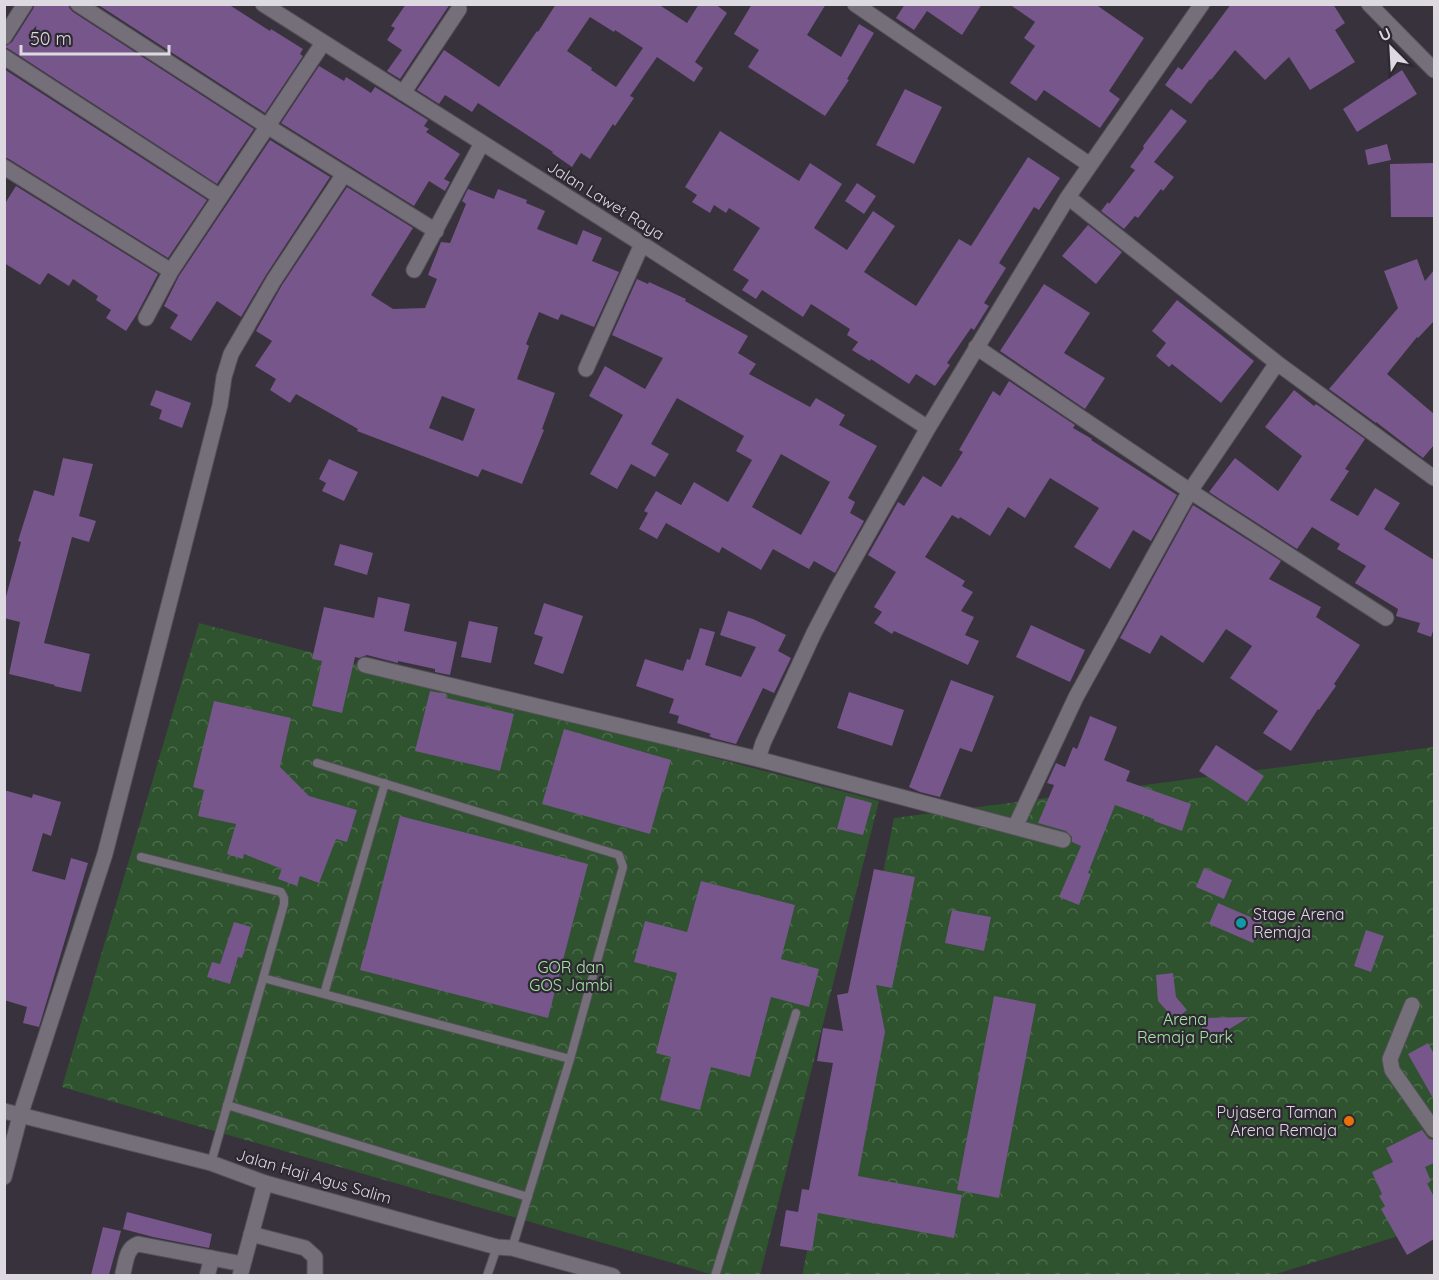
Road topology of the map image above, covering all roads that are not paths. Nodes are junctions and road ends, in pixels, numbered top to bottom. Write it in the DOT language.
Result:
graph roads {
  1 [pos="25,4"];
  2 [pos="78,4"];
  3 [pos="263,4"];
  4 [pos="855,4"];
  5 [pos="1202,4"];
  6 [pos="1375,6"];
  7 [pos="459,9"];
  8 [pos="4,37"];
  9 [pos="322,43"];
  10 [pos="4,57"];
  11 [pos="1434,70"];
  12 [pos="403,93"];
  13 [pos="267,126"];
  14 [pos="482,143"];
  15 [pos="1090,165"];
  16 [pos="4,167"];
  17 [pos="344,174"];
  18 [pos="220,197"];
  19 [pos="1068,197"];
  20 [pos="436,231"];
  21 [pos="642,244"];
  22 [pos="414,270"];
  23 [pos="171,271"];
  24 [pos="146,318"];
  25 [pos="976,347"];
  26 [pos="1277,363"];
  27 [pos="586,369"];
  28 [pos="928,428"];
  29 [pos="1434,478"];
  30 [pos="1190,491"];
  31 [pos="1386,618"];
  32 [pos="365,665"];
  33 [pos="758,759"];
  34 [pos="317,763"];
  35 [pos="385,783"];
  36 [pos="1015,827"];
  37 [pos="1063,840"];
  38 [pos="141,857"];
  39 [pos="263,978"];
  40 [pos="324,994"];
  41 [pos="1412,1005"];
  42 [pos="796,1013"];
  43 [pos="570,1059"];
  44 [pos="227,1105"];
  45 [pos="4,1111"];
  46 [pos="20,1116"];
  47 [pos="1434,1130"];
  48 [pos="211,1163"];
  49 [pos="4,1177"];
  50 [pos="266,1183"];
  51 [pos="528,1197"];
  52 [pos="251,1234"];
  53 [pos="505,1247"];
  54 [pos="212,1258"];
  55 [pos="242,1270"];
  56 [pos="123,1275"];
  57 [pos="207,1275"];
  58 [pos="315,1275"];
  59 [pos="487,1275"];
  60 [pos="612,1275"];
  61 [pos="715,1275"];
  1 -- 8 [label="street"];
  2 -- 13 [label="street"];
  3 -- 9 [label="street, Jalan Lawet Raya"];
  4 -- 15 [label="street"];
  5 -- 15 [label="street"];
  6 -- 11 [label="street"];
  7 -- 12 [label="street"];
  9 -- 12 [label="street, Jalan Lawet Raya"];
  9 -- 13 [label="street"];
  10 -- 18 [label="street"];
  12 -- 14 [label="street, Jalan Lawet Raya"];
  13 -- 17 [label="street"];
  13 -- 18 [label="street"];
  14 -- 20 [label="street"];
  14 -- 21 [label="street, Jalan Lawet Raya"];
  15 -- 19 [label="street"];
  16 -- 23 [label="street"];
  17 -- 20 [label="street"];
  17 -- 46 [label="street"];
  18 -- 23 [label="street"];
  19 -- 25 [label="street"];
  19 -- 26 [label="street"];
  20 -- 22 [label="street"];
  21 -- 27 [label="street"];
  21 -- 28 [label="street, Jalan Lawet Raya"];
  23 -- 24 [label="street"];
  25 -- 28 [label="street"];
  25 -- 30 [label="street"];
  26 -- 29 [label="street"];
  26 -- 30 [label="street"];
  28 -- 33 [label="street"];
  30 -- 31 [label="street"];
  30 -- 36 [label="street"];
  32 -- 33 [label="street"];
  33 -- 36 [label="street"];
  34 -- 35 [label="lane"];
  35 -- 40 [label="lane"];
  35 -- 43 [label="lane"];
  36 -- 37 [label="street"];
  38 -- 39 [label="lane"];
  39 -- 40 [label="lane"];
  39 -- 44 [label="lane"];
  40 -- 43 [label="lane"];
  41 -- 47 [label="street"];
  42 -- 61 [label="lane"];
  43 -- 51 [label="lane"];
  44 -- 48 [label="lane"];
  44 -- 51 [label="lane"];
  45 -- 46 [label="street, Jalan Haji Agus Salim"];
  46 -- 48 [label="street, Jalan Haji Agus Salim"];
  46 -- 49 [label="street"];
  48 -- 50 [label="street, Jalan Haji Agus Salim"];
  50 -- 52 [label="street"];
  50 -- 53 [label="street, Jalan Haji Agus Salim"];
  51 -- 53 [label="lane"];
  52 -- 55 [label="street"];
  52 -- 58 [label="street"];
  53 -- 59 [label="lane"];
  53 -- 60 [label="street, Jalan Haji Agus Salim"];
  54 -- 55 [label="street"];
  54 -- 56 [label="street"];
  54 -- 57 [label="street"];
}
